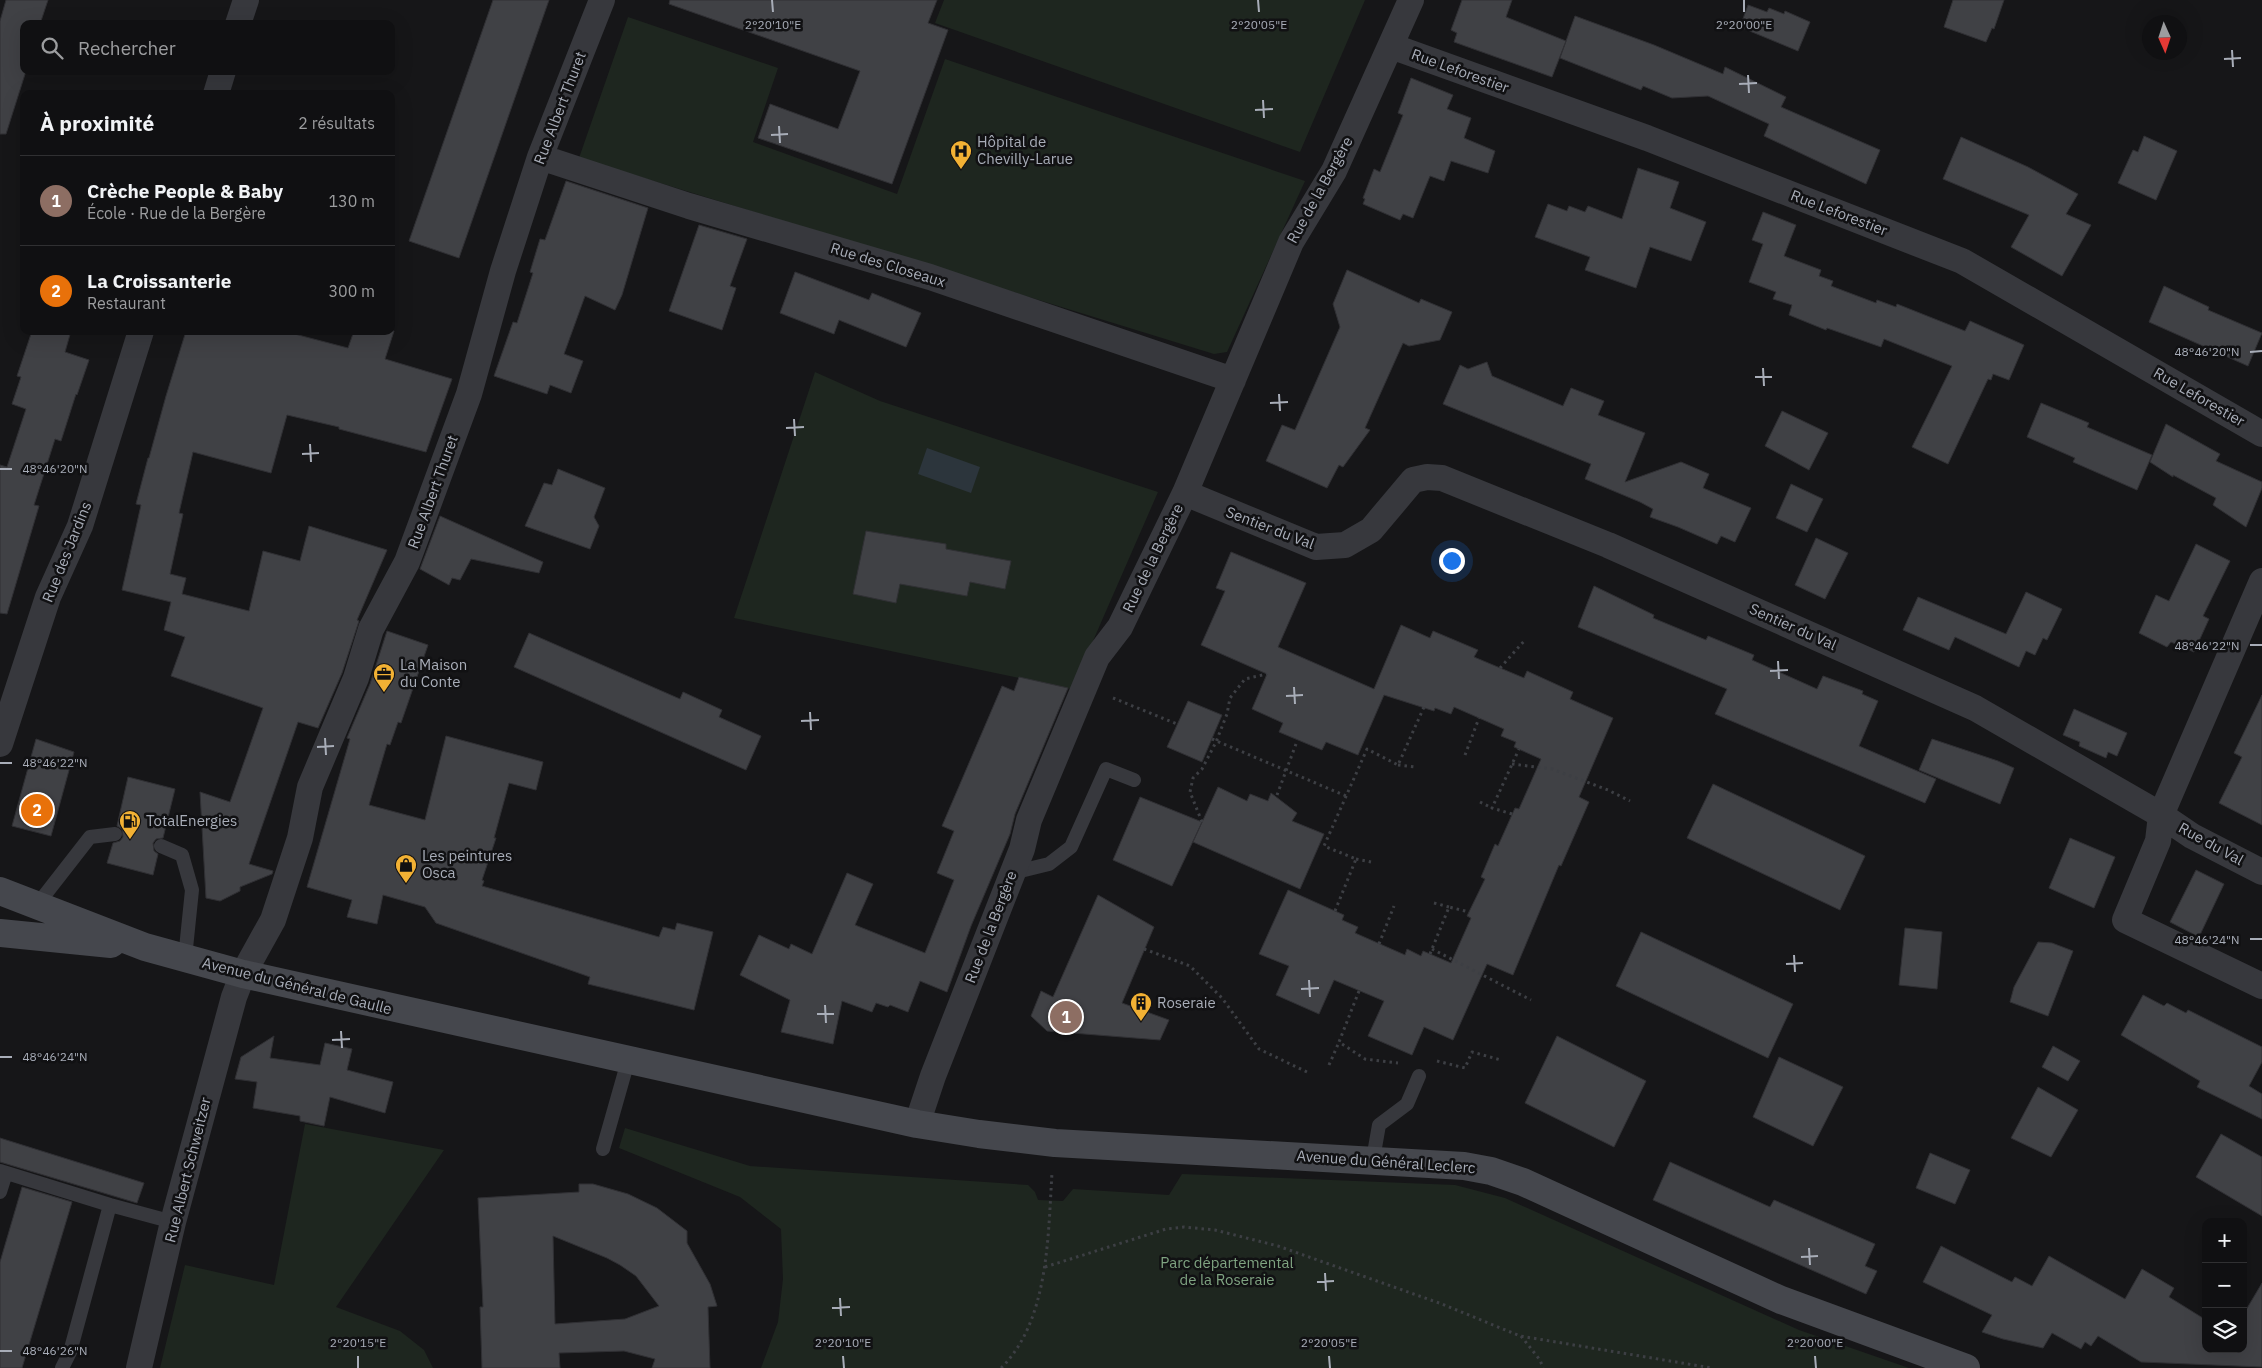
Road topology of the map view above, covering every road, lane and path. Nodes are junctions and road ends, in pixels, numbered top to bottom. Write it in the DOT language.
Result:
graph roads {
  1 [pos="246,0"];
  2 [pos="602,0"];
  3 [pos="1411,0"];
  4 [pos="239,20"];
  5 [pos="1391,46"];
  6 [pos="223,75"];
  7 [pos="217,90"];
  8 [pos="540,157"];
  9 [pos="140,335"];
  10 [pos="1233,380"];
  11 [pos="2262,434"];
  12 [pos="1185,493"];
  13 [pos="2262,581"];
  14 [pos="1525,640"];
  15 [pos="1500,668"];
  16 [pos="1267,674"];
  17 [pos="1084,686"];
  18 [pos="1424,707"];
  19 [pos="1479,718"];
  20 [pos="1177,724"];
  21 [pos="1212,739"];
  22 [pos="1216,742"];
  23 [pos="0,744"];
  24 [pos="1296,744"];
  25 [pos="1519,749"];
  26 [pos="1465,756"];
  27 [pos="1512,764"];
  28 [pos="1398,765"];
  29 [pos="1416,766"];
  30 [pos="1285,771"];
  31 [pos="1134,780"];
  32 [pos="1277,795"];
  33 [pos="1346,796"];
  34 [pos="1630,801"];
  35 [pos="1480,802"];
  36 [pos="1492,808"];
  37 [pos="1512,814"];
  38 [pos="2161,815"];
  39 [pos="1202,822"];
  40 [pos="115,834"];
  41 [pos="161,846"];
  42 [pos="1356,859"];
  43 [pos="1371,862"];
  44 [pos="2262,872"];
  45 [pos="1012,873"];
  46 [pos="0,891"];
  47 [pos="1434,903"];
  48 [pos="37,905"];
  49 [pos="1394,906"];
  50 [pos="1449,907"];
  51 [pos="1335,911"];
  52 [pos="1469,912"];
  53 [pos="0,932"];
  54 [pos="1379,944"];
  55 [pos="145,947"];
  56 [pos="1144,949"];
  57 [pos="1432,949"];
  58 [pos="1430,954"];
  59 [pos="185,958"];
  60 [pos="243,974"];
  61 [pos="2262,986"];
  62 [pos="1359,991"];
  63 [pos="1531,1000"];
  64 [pos="1339,1042"];
  65 [pos="1428,1060"];
  66 [pos="1501,1060"];
  67 [pos="628,1061"];
  68 [pos="1404,1063"];
  69 [pos="1329,1065"];
  70 [pos="1309,1073"];
  71 [pos="1420,1076"];
  72 [pos="917,1124"];
  73 [pos="1055,1143"];
  74 [pos="603,1149"];
  75 [pos="1373,1159"];
  76 [pos="3,1172"];
  77 [pos="0,1192"];
  78 [pos="110,1205"];
  79 [pos="173,1222"];
  80 [pos="1046,1267"];
  81 [pos="1520,1336"];
  82 [pos="62,1368"];
  83 [pos="139,1368"];
  84 [pos="1000,1368"];
  85 [pos="1543,1368"];
  86 [pos="1712,1368"];
  87 [pos="1966,1368"];
  1 -- 4 [label="street"];
  2 -- 8 [label="street, Rue Albert Thuret"];
  3 -- 5 [label="street, Rue de la Bergère"];
  5 -- 10 [label="street, Rue de la Bergère"];
  5 -- 11 [label="street, Rue Leforestier"];
  6 -- 7 [label="street"];
  8 -- 10 [label="street, Rue des Closeaux"];
  8 -- 60 [label="street, Rue Albert Thuret"];
  9 -- 23 [label="street, Rue des Jardins"];
  10 -- 12 [label="street, Rue de la Bergère"];
  12 -- 17 [label="street, Rue de la Bergère"];
  12 -- 38 [label="street, Sentier du Val"];
  13 -- 38 [label="street"];
  14 -- 15 [label="path"];
  16 -- 22 [label="path"];
  17 -- 20 [label="path"];
  17 -- 45 [label="street, Rue de la Bergère"];
  18 -- 28 [label="path"];
  19 -- 26 [label="path"];
  21 -- 22 [label="path"];
  22 -- 30 [label="path"];
  22 -- 39 [label="path"];
  24 -- 30 [label="path"];
  25 -- 27 [label="path"];
  27 -- 34 [label="path"];
  27 -- 36 [label="path"];
  28 -- 29 [label="path"];
  28 -- 33 [label="path"];
  30 -- 32 [label="path"];
  30 -- 33 [label="path"];
  31 -- 45 [label="lane"];
  33 -- 42 [label="path"];
  35 -- 36 [label="path"];
  36 -- 37 [label="path"];
  38 -- 44 [label="street, Rue du Val"];
  38 -- 61 [label="street"];
  40 -- 48 [label="lane"];
  41 -- 59 [label="lane"];
  42 -- 43 [label="path"];
  42 -- 51 [label="path"];
  45 -- 72 [label="street, Rue de la Bergère"];
  46 -- 48 [label="main road, Avenue du Général de Gaulle"];
  47 -- 50 [label="path"];
  48 -- 55 [label="main road, Avenue du Général de Gaulle"];
  49 -- 54 [label="path"];
  50 -- 52 [label="path"];
  50 -- 57 [label="path"];
  53 -- 55 [label="main road, Avenue du Général de Gaulle"];
  55 -- 59 [label="main road, Avenue du Général de Gaulle"];
  56 -- 70 [label="path"];
  57 -- 58 [label="path"];
  57 -- 63 [label="path"];
  59 -- 60 [label="main road, Avenue du Général de Gaulle"];
  60 -- 67 [label="main road, Avenue du Général de Gaulle"];
  60 -- 79 [label="street, Rue Albert Schweitzer"];
  62 -- 64 [label="path"];
  64 -- 68 [label="path"];
  64 -- 69 [label="path"];
  65 -- 66 [label="path"];
  67 -- 72 [label="main road, Avenue du Général Leclerc"];
  67 -- 74 [label="lane"];
  71 -- 75 [label="lane"];
  72 -- 73 [label="main road, Avenue du Général Leclerc"];
  73 -- 75 [label="main road, Avenue du Général Leclerc"];
  73 -- 80 [label="path"];
  75 -- 87 [label="main road, Avenue du Général Leclerc"];
  76 -- 77 [label="lane"];
  76 -- 78 [label="lane"];
  78 -- 79 [label="lane"];
  78 -- 82 [label="lane"];
  79 -- 83 [label="street, Rue Albert Schweitzer"];
  80 -- 81 [label="path"];
  80 -- 84 [label="path"];
  81 -- 85 [label="path"];
  81 -- 86 [label="path"];
}
